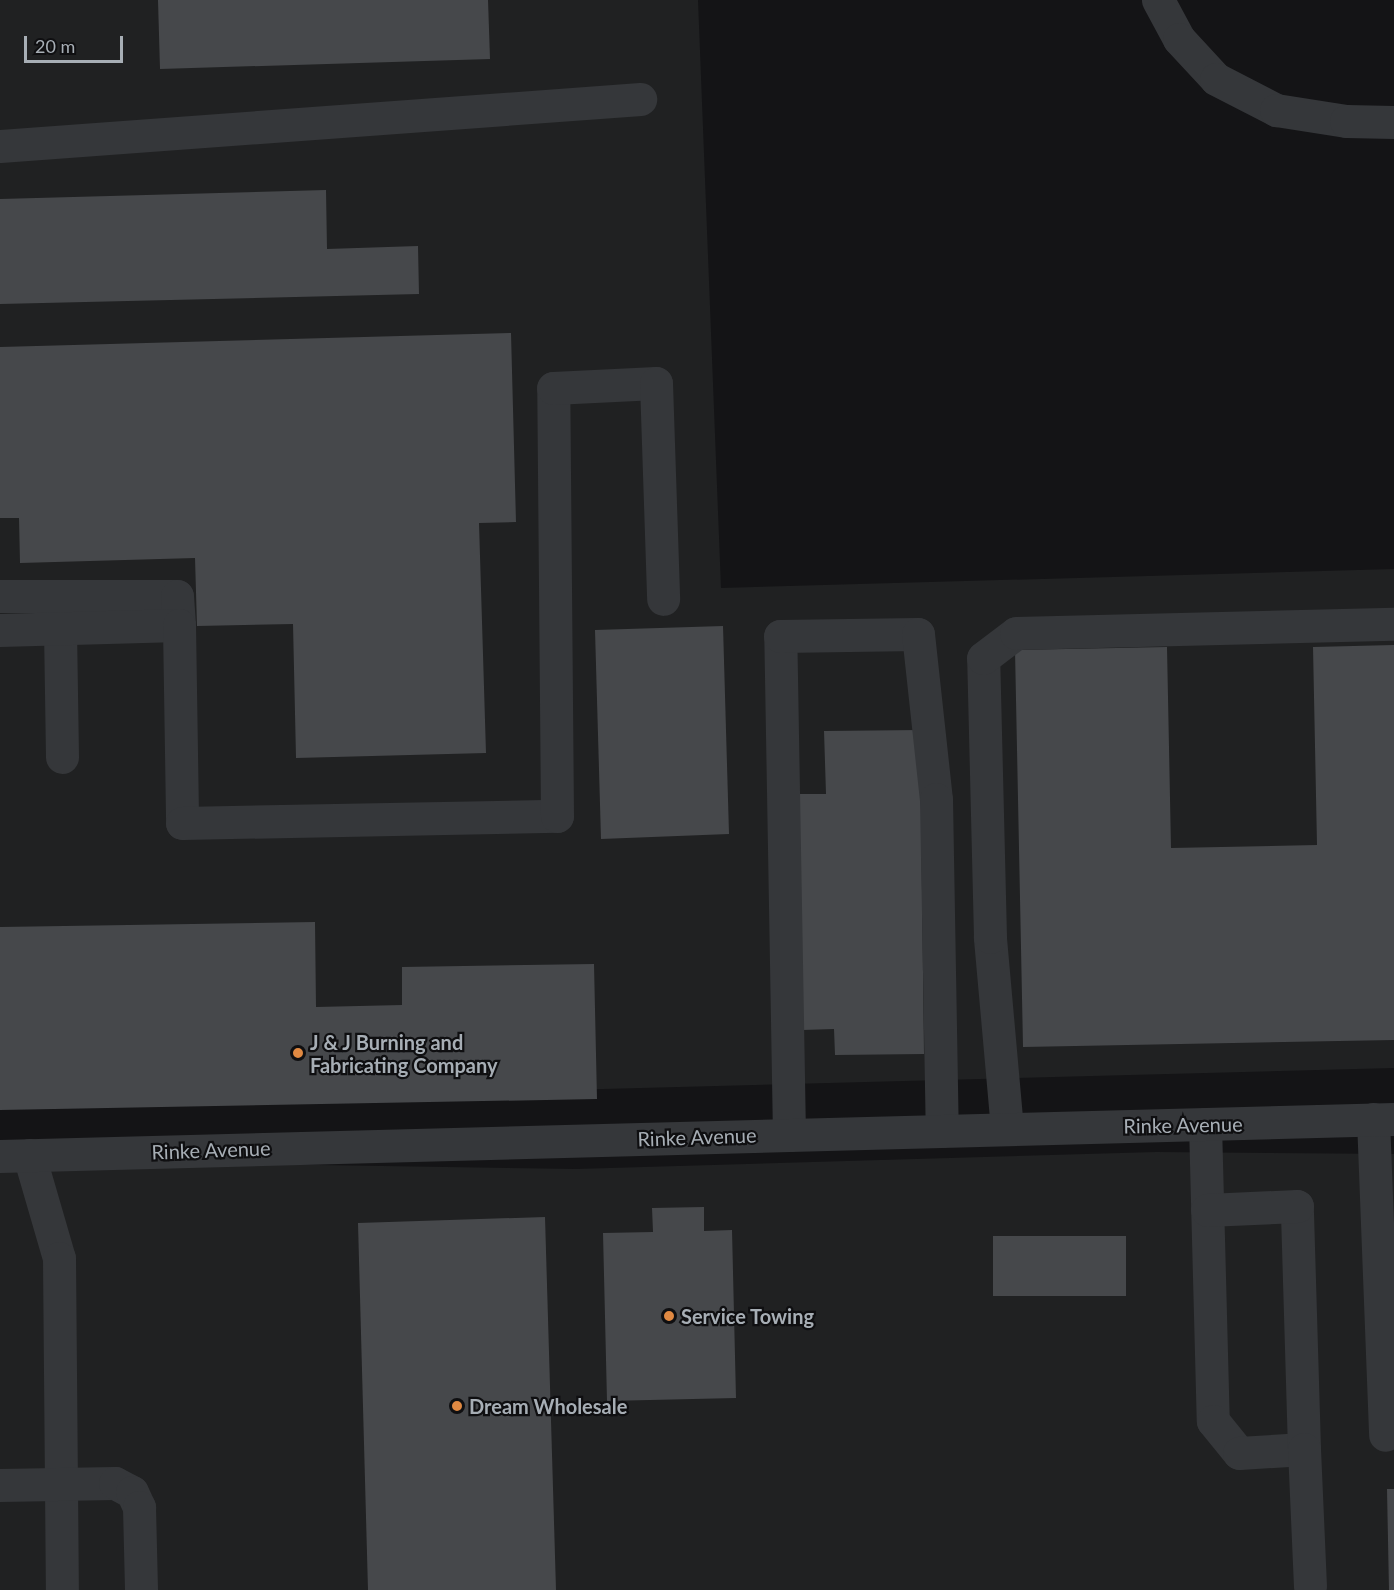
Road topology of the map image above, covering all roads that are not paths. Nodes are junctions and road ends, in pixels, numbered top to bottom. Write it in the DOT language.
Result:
graph roads {
  1 [pos="1158,0"];
  2 [pos="639,99"];
  3 [pos="1394,122"];
  4 [pos="0,146"];
  5 [pos="0,596"];
  6 [pos="663,599"];
  7 [pos="1394,624"];
  8 [pos="179,625"];
  9 [pos="60,628"];
  10 [pos="0,630"];
  11 [pos="62,757"];
  12 [pos="1383,1119"];
  13 [pos="1205,1124"];
  14 [pos="1007,1129"];
  15 [pos="942,1131"];
  16 [pos="789,1135"];
  17 [pos="15,1156"];
  18 [pos="1207,1210"];
  19 [pos="1385,1435"];
  20 [pos="1304,1449"];
  21 [pos="60,1483"];
  22 [pos="0,1485"];
  23 [pos="1310,1586"];
  24 [pos="62,1590"];
  25 [pos="141,1590"];
  1 -- 3 [label="street"];
  2 -- 4 [label="street"];
  5 -- 8 [label="street"];
  6 -- 8 [label="street"];
  7 -- 14 [label="street"];
  8 -- 9 [label="street"];
  9 -- 10 [label="street"];
  9 -- 11 [label="street"];
  12 -- 13 [label="street, Rinke Avenue"];
  12 -- 19 [label="street"];
  13 -- 14 [label="street, Rinke Avenue"];
  13 -- 18 [label="street"];
  14 -- 15 [label="street, Rinke Avenue"];
  15 -- 16 [label="street, Rinke Avenue"];
  15 -- 16 [label="street"];
  16 -- 17 [label="street, Rinke Avenue"];
  17 -- 21 [label="street"];
  18 -- 20 [label="street"];
  18 -- 20 [label="street"];
  20 -- 23 [label="street"];
  21 -- 22 [label="street"];
  21 -- 24 [label="street"];
  21 -- 25 [label="street"];
}
